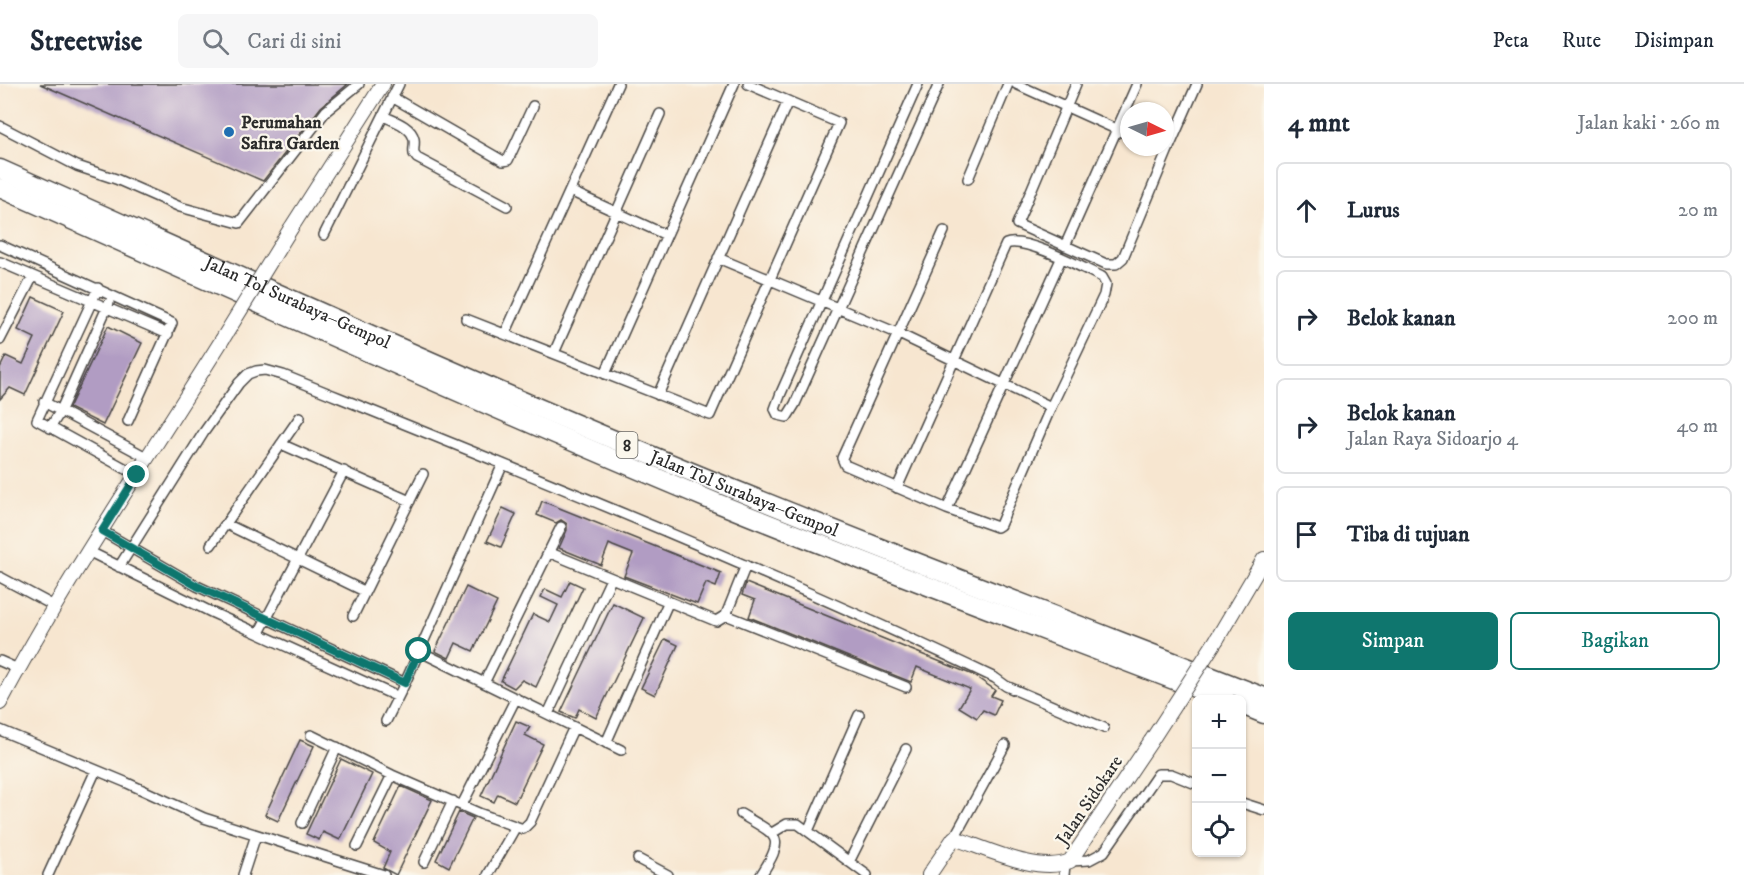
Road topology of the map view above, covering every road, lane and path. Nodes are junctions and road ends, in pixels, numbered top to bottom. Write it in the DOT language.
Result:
graph roads {
  1 [pos="359,84"];
  2 [pos="383,84"];
  3 [pos="399,84"];
  4 [pos="618,84"];
  5 [pos="734,84"];
  6 [pos="748,84"];
  7 [pos="918,84"];
  8 [pos="939,84"];
  9 [pos="1008,84"];
  10 [pos="1016,84"];
  11 [pos="1076,84"];
  12 [pos="1137,84"];
  13 [pos="1197,84"];
  14 [pos="392,97"];
  15 [pos="788,101"];
  16 [pos="533,106"];
  17 [pos="1066,106"];
  18 [pos="660,114"];
  19 [pos="383,116"];
  20 [pos="0,126"];
  21 [pos="1117,129"];
  22 [pos="1120,130"];
  23 [pos="1174,136"];
  24 [pos="1165,156"];
  25 [pos="0,169"];
  26 [pos="968,179"];
  27 [pos="0,188"];
  28 [pos="570,191"];
  29 [pos="507,206"];
  30 [pos="616,213"];
  31 [pos="944,231"];
  32 [pos="324,235"];
  33 [pos="666,236"];
  34 [pos="0,246"];
  35 [pos="1065,246"];
  36 [pos="718,258"];
  37 [pos="1061,259"];
  38 [pos="0,262"];
  39 [pos="33,276"];
  40 [pos="769,280"];
  41 [pos="98,288"];
  42 [pos="112,295"];
  43 [pos="92,301"];
  44 [pos="822,302"];
  45 [pos="107,307"];
  46 [pos="839,309"];
  47 [pos="466,319"];
  48 [pos="897,333"];
  49 [pos="168,334"];
  50 [pos="505,334"];
  51 [pos="0,340"];
  52 [pos="554,353"];
  53 [pos="955,361"];
  54 [pos="605,374"];
  55 [pos="1004,384"];
  56 [pos="658,394"];
  57 [pos="44,402"];
  58 [pos="1052,408"];
  59 [pos="60,412"];
  60 [pos="300,417"];
  61 [pos="128,421"];
  62 [pos="50,428"];
  63 [pos="281,444"];
  64 [pos="148,458"];
  65 [pos="503,464"];
  66 [pos="344,471"];
  67 [pos="423,474"];
  68 [pos="137,475"];
  69 [pos="897,488"];
  70 [pos="410,501"];
  71 [pos="947,509"];
  72 [pos="226,524"];
  73 [pos="561,527"];
  74 [pos="102,531"];
  75 [pos="212,545"];
  76 [pos="131,547"];
  77 [pos="90,552"];
  78 [pos="548,552"];
  79 [pos="299,559"];
  80 [pos="1264,559"];
  81 [pos="746,565"];
  82 [pos="119,567"];
  83 [pos="0,578"];
  84 [pos="611,579"];
  85 [pos="364,591"];
  86 [pos="669,603"];
  87 [pos="56,607"];
  88 [pos="726,615"];
  89 [pos="353,616"];
  90 [pos="267,618"];
  91 [pos="259,633"];
  92 [pos="419,651"];
  93 [pos="0,662"];
  94 [pos="18,669"];
  95 [pos="484,682"];
  96 [pos="405,683"];
  97 [pos="906,687"];
  98 [pos="1215,695"];
  99 [pos="398,697"];
  100 [pos="1264,697"];
  101 [pos="516,698"];
  102 [pos="0,703"];
  103 [pos="1246,707"];
  104 [pos="548,714"];
  105 [pos="1264,714"];
  106 [pos="859,715"];
  107 [pos="386,721"];
  108 [pos="574,727"];
  109 [pos="1104,728"];
  110 [pos="0,730"];
  111 [pos="311,735"];
  112 [pos="606,743"];
  113 [pos="1005,745"];
  114 [pos="337,747"];
  115 [pos="906,748"];
  116 [pos="621,750"];
  117 [pos="96,770"];
  118 [pos="392,775"];
  119 [pos="1192,782"];
  120 [pos="458,803"];
  121 [pos="1246,804"];
  122 [pos="1264,810"];
  123 [pos="741,814"];
  124 [pos="302,824"];
  125 [pos="515,828"];
  126 [pos="808,831"];
  127 [pos="772,833"];
  128 [pos="256,835"];
  129 [pos="954,838"];
  130 [pos="357,846"];
  131 [pos="638,859"];
  132 [pos="424,862"];
  133 [pos="849,862"];
  134 [pos="1067,867"];
  135 [pos="48,875"];
  136 [pos="243,875"];
  137 [pos="384,875"];
  138 [pos="488,875"];
  139 [pos="668,875"];
  140 [pos="761,875"];
  141 [pos="867,875"];
  142 [pos="929,875"];
  1 -- 20 [label="street"];
  2 -- 64 [label="street, bridge"];
  3 -- 14 [label="street"];
  4 -- 28 [label="street"];
  5 -- 33 [label="street"];
  6 -- 15 [label="street"];
  7 -- 44 [label="street"];
  8 -- 46 [label="street"];
  9 -- 26 [label="street"];
  10 -- 17 [label="street"];
  11 -- 17 [label="street"];
  12 -- 21 [label="street"];
  13 -- 23 [label="street"];
  14 -- 16 [label="street"];
  14 -- 19 [label="street"];
  15 -- 36 [label="street"];
  15 -- 40 [label="street"];
  17 -- 21 [label="street"];
  17 -- 35 [label="street"];
  18 -- 30 [label="street"];
  19 -- 29 [label="street"];
  19 -- 32 [label="street"];
  21 -- 22 [label="street"];
  21 -- 35 [label="street"];
  24 -- 35 [label="street"];
  25 -- 100 [label="highway, Jalan Tol Surabaya–Gempol / 8"];
  27 -- 98 [label="highway, Jalan Tol Surabaya–Gempol / 8"];
  28 -- 30 [label="street"];
  28 -- 50 [label="street"];
  30 -- 33 [label="street"];
  30 -- 52 [label="street"];
  31 -- 48 [label="street"];
  33 -- 54 [label="street"];
  34 -- 41 [label="street"];
  36 -- 40 [label="street"];
  36 -- 56 [label="street"];
  37 -- 53 [label="street"];
  37 -- 55 [label="street"];
  37 -- 58 [label="street"];
  38 -- 39 [label="street"];
  39 -- 43 [label="street"];
  39 -- 51 [label="street"];
  40 -- 44 [label="street"];
  40 -- 56 [label="street"];
  41 -- 42 [label="street"];
  41 -- 43 [label="street"];
  42 -- 45 [label="street"];
  42 -- 49 [label="street"];
  43 -- 45 [label="street"];
  43 -- 57 [label="street"];
  44 -- 46 [label="street"];
  44 -- 46 [label="street"];
  45 -- 49 [label="street"];
  45 -- 59 [label="street"];
  46 -- 48 [label="street"];
  47 -- 50 [label="street"];
  48 -- 53 [label="street"];
  48 -- 69 [label="street"];
  49 -- 61 [label="street"];
  50 -- 52 [label="street"];
  52 -- 54 [label="street"];
  53 -- 55 [label="street"];
  53 -- 69 [label="street"];
  54 -- 56 [label="street"];
  55 -- 58 [label="street"];
  55 -- 71 [label="street"];
  57 -- 59 [label="street"];
  57 -- 62 [label="street"];
  58 -- 71 [label="street"];
  59 -- 62 [label="street"];
  59 -- 64 [label="street"];
  60 -- 63 [label="street"];
  62 -- 68 [label="street"];
  63 -- 66 [label="street"];
  63 -- 72 [label="street"];
  64 -- 68 [label="street"];
  65 -- 76 [label="street"];
  65 -- 81 [label="street"];
  65 -- 92 [label="street"];
  66 -- 70 [label="street"];
  66 -- 79 [label="street"];
  67 -- 70 [label="street"];
  68 -- 74 [label="street"];
  69 -- 71 [label="street"];
  70 -- 85 [label="street"];
  72 -- 75 [label="street"];
  72 -- 79 [label="street"];
  73 -- 78 [label="street"];
  74 -- 76 [label="street"];
  74 -- 77 [label="street"];
  76 -- 82 [label="street"];
  76 -- 90 [label="street"];
  77 -- 82 [label="street"];
  77 -- 87 [label="street"];
  78 -- 84 [label="street"];
  78 -- 95 [label="street"];
  79 -- 85 [label="street"];
  79 -- 90 [label="street"];
  80 -- 134 [label="street, Jalan Sidokare, bridge"];
  81 -- 88 [label="street"];
  81 -- 109 [label="street"];
  82 -- 91 [label="street"];
  83 -- 87 [label="street"];
  84 -- 86 [label="street"];
  84 -- 104 [label="street"];
  85 -- 89 [label="street"];
  86 -- 88 [label="street"];
  86 -- 112 [label="street"];
  87 -- 94 [label="street"];
  88 -- 97 [label="street"];
  90 -- 91 [label="street"];
  90 -- 96 [label="street"];
  91 -- 99 [label="street"];
  92 -- 95 [label="street"];
  92 -- 96 [label="street"];
  93 -- 94 [label="street"];
  94 -- 102 [label="street"];
  95 -- 101 [label="street"];
  96 -- 99 [label="street"];
  99 -- 107 [label="street"];
  101 -- 104 [label="street"];
  101 -- 120 [label="street"];
  103 -- 105 [label="highway"];
  104 -- 108 [label="street"];
  106 -- 126 [label="street"];
  108 -- 112 [label="street"];
  108 -- 125 [label="street"];
  110 -- 117 [label="street"];
  111 -- 114 [label="street"];
  112 -- 116 [label="street"];
  113 -- 129 [label="street"];
  114 -- 118 [label="street"];
  114 -- 124 [label="street"];
  115 -- 133 [label="street"];
  117 -- 128 [label="street"];
  117 -- 135 [label="street"];
  118 -- 120 [label="street"];
  118 -- 130 [label="street"];
  119 -- 134 [label="street"];
  120 -- 125 [label="street"];
  120 -- 132 [label="street"];
  121 -- 122 [label="street"];
  123 -- 127 [label="street"];
  125 -- 138 [label="street"];
  126 -- 127 [label="street"];
  126 -- 133 [label="street"];
  127 -- 140 [label="street"];
  128 -- 136 [label="street"];
  128 -- 137 [label="street"];
  129 -- 134 [label="street, Jalan Sidokare"];
  129 -- 142 [label="street"];
  131 -- 139 [label="street"];
  133 -- 141 [label="street"];
}
